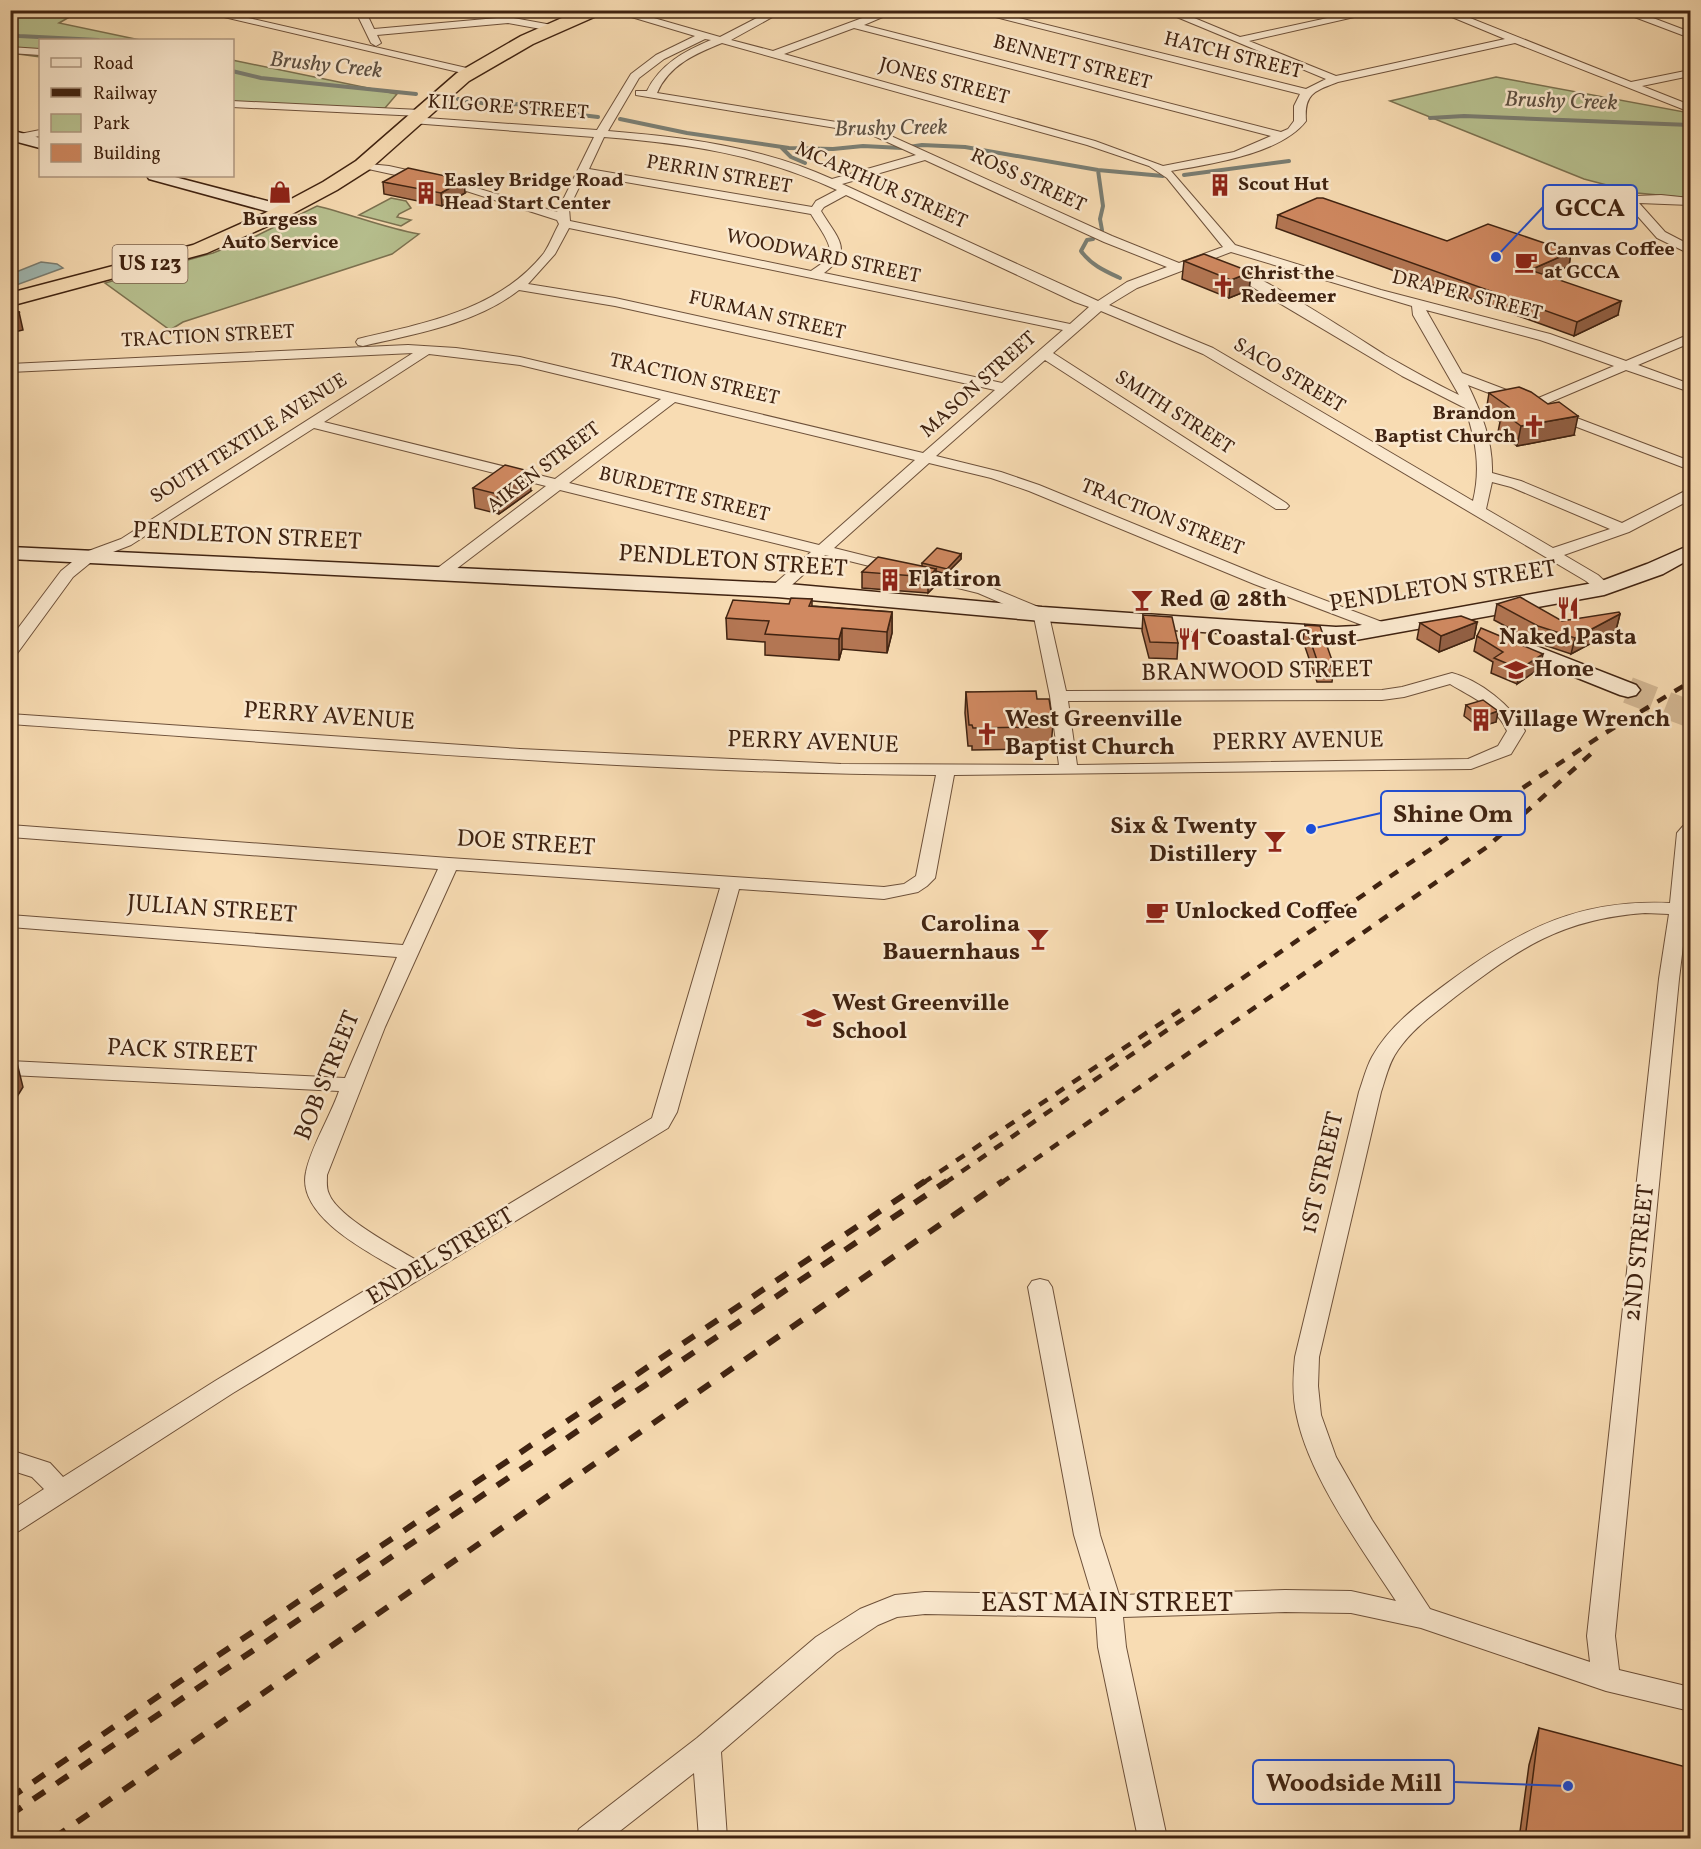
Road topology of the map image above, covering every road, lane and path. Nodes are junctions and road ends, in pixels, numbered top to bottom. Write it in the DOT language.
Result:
graph roads {
  1 [pos="186,10"];
  2 [pos="360,10"];
  3 [pos="595,10"];
  4 [pos="613,10"];
  5 [pos="780,10"];
  6 [pos="894,10"];
  7 [pos="972,10"];
  8 [pos="1165,10"];
  9 [pos="1380,10"];
  10 [pos="1440,10"];
  11 [pos="1622,10"];
  12 [pos="202,12"];
  13 [pos="505,15"];
  14 [pos="1309,15"];
  15 [pos="1326,22"];
  16 [pos="854,25"];
  17 [pos="552,28"];
  18 [pos="372,32"];
  19 [pos="1690,35"];
  20 [pos="703,36"];
  21 [pos="720,40"];
  22 [pos="1238,40"];
  23 [pos="1515,40"];
  24 [pos="10,50"];
  25 [pos="39,52"];
  26 [pos="379,52"];
  27 [pos="774,55"];
  28 [pos="471,72"];
  29 [pos="1690,73"];
  30 [pos="1335,79"];
  31 [pos="1631,86"];
  32 [pos="625,91"];
  33 [pos="1309,93"];
  34 [pos="651,95"];
  35 [pos="234,104"];
  36 [pos="1690,109"];
  37 [pos="416,117"];
  38 [pos="39,133"];
  39 [pos="601,133"];
  40 [pos="1281,135"];
  41 [pos="13,137"];
  42 [pos="39,143"];
  43 [pos="917,151"];
  44 [pos="363,165"];
  45 [pos="1162,169"];
  46 [pos="582,171"];
  47 [pos="159,177"];
  48 [pos="832,183"];
  49 [pos="846,190"];
  50 [pos="1690,201"];
  51 [pos="284,211"];
  52 [pos="815,211"];
  53 [pos="564,221"];
  54 [pos="1231,248"];
  55 [pos="1690,250"];
  56 [pos="1203,258"];
  57 [pos="1177,267"];
  58 [pos="813,275"];
  59 [pos="519,286"];
  60 [pos="10,300"];
  61 [pos="1418,304"];
  62 [pos="1099,306"];
  63 [pos="1072,328"];
  64 [pos="1690,338"];
  65 [pos="427,350"];
  66 [pos="345,351"];
  67 [pos="1044,353"];
  68 [pos="1628,366"];
  69 [pos="10,368"];
  70 [pos="1456,376"];
  71 [pos="1005,388"];
  72 [pos="1690,388"];
  73 [pos="673,397"];
  74 [pos="1468,405"];
  75 [pos="1534,405"];
  76 [pos="314,424"];
  77 [pos="927,458"];
  78 [pos="1690,466"];
  79 [pos="1485,476"];
  80 [pos="557,484"];
  81 [pos="1690,494"];
  82 [pos="1281,506"];
  83 [pos="1478,510"];
  84 [pos="1624,529"];
  85 [pos="821,550"];
  86 [pos="1690,551"];
  87 [pos="10,553"];
  88 [pos="1550,554"];
  89 [pos="89,556"];
  90 [pos="441,573"];
  91 [pos="1604,588"];
  92 [pos="777,590"];
  93 [pos="1339,611"];
  94 [pos="1042,614"];
  95 [pos="1448,617"];
  96 [pos="1384,628"];
  97 [pos="1336,634"];
  98 [pos="10,651"];
  99 [pos="1452,678"];
  100 [pos="1628,690"];
  101 [pos="1059,696"];
  102 [pos="10,719"];
  103 [pos="946,770"];
  104 [pos="1069,770"];
  105 [pos="10,831"];
  106 [pos="1690,831"];
  107 [pos="449,864"];
  108 [pos="731,884"];
  109 [pos="1679,909"];
  110 [pos="10,921"];
  111 [pos="410,952"];
  112 [pos="10,1068"];
  113 [pos="352,1085"];
  114 [pos="417,1271"];
  115 [pos="1040,1287"];
  116 [pos="10,1461"];
  117 [pos="61,1491"];
  118 [pos="10,1524"];
  119 [pos="1109,1605"];
  120 [pos="1421,1617"];
  121 [pos="1606,1679"];
  122 [pos="1690,1699"];
  123 [pos="707,1747"];
  124 [pos="589,1839"];
  125 [pos="713,1839"];
  126 [pos="1152,1839"];
  1 -- 12 [label="street"];
  2 -- 18 [label="street"];
  3 -- 17 [label="highway, US 123"];
  4 -- 20 [label="street, JONES STREET"];
  5 -- 21 [label="street"];
  6 -- 16 [label="street"];
  7 -- 33 [label="street, HATCH STREET"];
  8 -- 22 [label="street"];
  9 -- 15 [label="street"];
  10 -- 23 [label="street"];
  11 -- 19 [label="street"];
  12 -- 26 [label="street"];
  13 -- 17 [label="street"];
  13 -- 18 [label="street"];
  14 -- 15 [label="street"];
  15 -- 22 [label="street"];
  16 -- 27 [label="street"];
  16 -- 40 [label="street, BENNETT STREET"];
  17 -- 28 [label="highway, US 123"];
  18 -- 26 [label="street"];
  20 -- 21 [label="street, JONES STREET"];
  20 -- 32 [label="street"];
  21 -- 27 [label="street, JONES STREET"];
  21 -- 34 [label="street"];
  22 -- 30 [label="street"];
  23 -- 30 [label="street"];
  23 -- 31 [label="street"];
  24 -- 25 [label="street"];
  26 -- 28 [label="street"];
  27 -- 45 [label="street, JONES STREET"];
  28 -- 37 [label="highway, US 123"];
  29 -- 31 [label="street"];
  30 -- 33 [label="street"];
  31 -- 36 [label="street"];
  32 -- 34 [label="street, ROSS STREET"];
  32 -- 39 [label="street"];
  33 -- 40 [label="street"];
  34 -- 43 [label="street, ROSS STREET"];
  35 -- 37 [label="street, KILGORE STREET"];
  37 -- 39 [label="street, KILGORE STREET"];
  37 -- 44 [label="highway, US 123"];
  38 -- 41 [label="street"];
  39 -- 46 [label="street"];
  39 -- 48 [label="street, MCARTHUR STREET"];
  40 -- 45 [label="street"];
  41 -- 42 [label="main road"];
  43 -- 48 [label="street"];
  43 -- 57 [label="street, ROSS STREET"];
  44 -- 51 [label="highway, US 123"];
  44 -- 53 [label="street, WOODWARD STREET"];
  45 -- 54 [label="street, JONES STREET"];
  46 -- 52 [label="street, PERRIN STREET"];
  46 -- 53 [label="street"];
  47 -- 51 [label="main road"];
  48 -- 49 [label="street, MCARTHUR STREET"];
  49 -- 52 [label="street"];
  49 -- 62 [label="street, MCARTHUR STREET"];
  50 -- 55 [label="street"];
  51 -- 60 [label="highway, US 123"];
  52 -- 58 [label="street"];
  53 -- 58 [label="street, WOODWARD STREET"];
  53 -- 59 [label="street"];
  54 -- 56 [label="street, MASON STREET"];
  54 -- 61 [label="street, DRAPER STREET"];
  56 -- 57 [label="street, MASON STREET"];
  56 -- 74 [label="street"];
  57 -- 62 [label="street, MASON STREET"];
  58 -- 63 [label="street, WOODWARD STREET"];
  59 -- 66 [label="street"];
  59 -- 71 [label="street, FURMAN STREET"];
  61 -- 68 [label="street, DRAPER STREET"];
  61 -- 70 [label="street"];
  62 -- 63 [label="street, MASON STREET"];
  62 -- 83 [label="street, SACO STREET"];
  63 -- 67 [label="street, MASON STREET"];
  64 -- 68 [label="street"];
  65 -- 66 [label="street, TRACTION STREET"];
  65 -- 73 [label="street, TRACTION STREET"];
  65 -- 76 [label="street, SOUTH TEXTILE AVENUE"];
  66 -- 69 [label="street, TRACTION STREET"];
  67 -- 71 [label="street, MASON STREET"];
  67 -- 82 [label="street, SMITH STREET"];
  68 -- 72 [label="street, DRAPER STREET"];
  68 -- 75 [label="street"];
  70 -- 74 [label="street"];
  70 -- 75 [label="street"];
  71 -- 77 [label="street, MASON STREET"];
  73 -- 77 [label="street, TRACTION STREET"];
  73 -- 80 [label="street, AIKEN STREET"];
  74 -- 79 [label="street"];
  75 -- 78 [label="street"];
  76 -- 80 [label="street, BURDETTE STREET"];
  76 -- 89 [label="street, SOUTH TEXTILE AVENUE"];
  77 -- 85 [label="street, MASON STREET"];
  77 -- 93 [label="street, TRACTION STREET"];
  79 -- 83 [label="street"];
  79 -- 84 [label="street"];
  80 -- 85 [label="street, BURDETTE STREET"];
  80 -- 90 [label="street, AIKEN STREET"];
  81 -- 84 [label="street"];
  83 -- 88 [label="street, SACO STREET"];
  84 -- 88 [label="street"];
  85 -- 92 [label="street, MASON STREET"];
  85 -- 94 [label="street, BURDETTE STREET"];
  86 -- 91 [label="main road, PENDLETON STREET"];
  87 -- 89 [label="main road, PENDLETON STREET"];
  88 -- 91 [label="street, SACO STREET"];
  89 -- 90 [label="main road, PENDLETON STREET"];
  89 -- 98 [label="street, SOUTH TEXTILE AVENUE"];
  90 -- 92 [label="main road, PENDLETON STREET"];
  91 -- 95 [label="main road, PENDLETON STREET"];
  92 -- 94 [label="main road, PENDLETON STREET"];
  93 -- 96 [label="street, TRACTION STREET"];
  93 -- 97 [label="street"];
  94 -- 97 [label="main road, PENDLETON STREET"];
  94 -- 101 [label="street"];
  95 -- 96 [label="main road, PENDLETON STREET"];
  95 -- 100 [label="main road"];
  96 -- 97 [label="main road, PENDLETON STREET"];
  99 -- 101 [label="street, BRANWOOD STREET"];
  99 -- 104 [label="street, PERRY AVENUE"];
  101 -- 104 [label="street"];
  102 -- 103 [label="street, PERRY AVENUE"];
  103 -- 104 [label="street, PERRY AVENUE"];
  103 -- 108 [label="street, DOE STREET"];
  105 -- 107 [label="street, DOE STREET"];
  106 -- 109 [label="street, 2ND STREET"];
  107 -- 108 [label="street, DOE STREET"];
  107 -- 111 [label="street, BOB STREET"];
  108 -- 114 [label="street, ENDEL STREET"];
  109 -- 120 [label="street, 1ST STREET"];
  109 -- 121 [label="street, 2ND STREET"];
  110 -- 111 [label="street, JULIAN STREET"];
  111 -- 113 [label="street, BOB STREET"];
  112 -- 113 [label="street, PACK STREET"];
  113 -- 114 [label="street, BOB STREET"];
  114 -- 117 [label="street, ENDEL STREET"];
  115 -- 119 [label="street"];
  116 -- 117 [label="street"];
  117 -- 118 [label="street, ENDEL STREET"];
  119 -- 120 [label="street, EAST MAIN STREET"];
  119 -- 123 [label="street, EAST MAIN STREET"];
  119 -- 126 [label="street"];
  120 -- 121 [label="street, EAST MAIN STREET"];
  121 -- 122 [label="street, EAST MAIN STREET"];
  123 -- 124 [label="street, EAST MAIN STREET"];
  123 -- 125 [label="street"];
}
